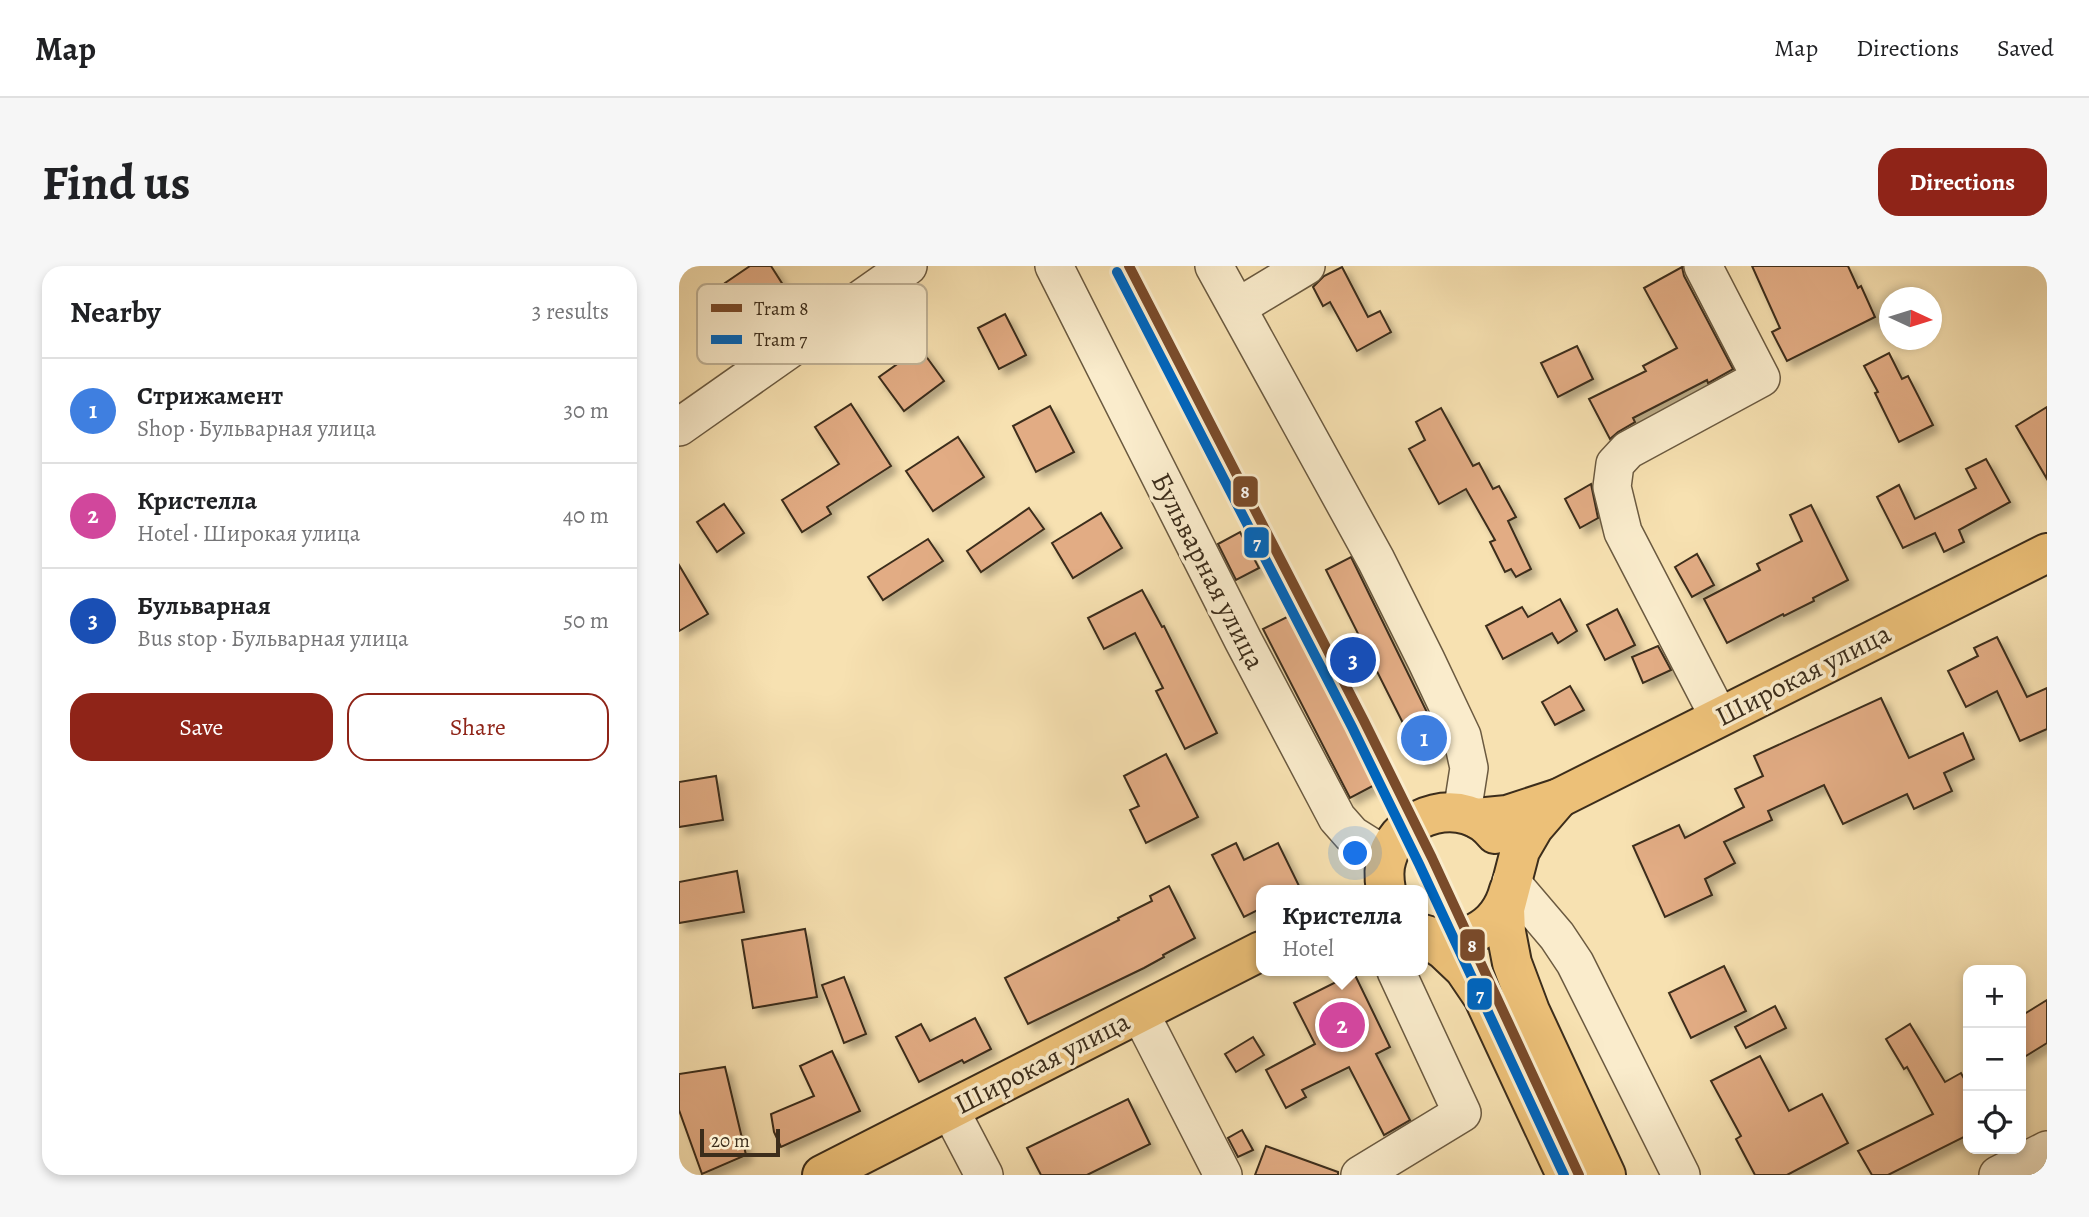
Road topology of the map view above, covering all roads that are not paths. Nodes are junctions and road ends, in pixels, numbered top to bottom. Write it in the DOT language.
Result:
graph roads {
  1 [pos="908,266"];
  2 [pos="1054,266"];
  3 [pos="1214,266"];
  4 [pos="1306,266"];
  5 [pos="1703,266"];
  6 [pos="882,284"];
  7 [pos="1238,307"];
  8 [pos="769,364"];
  9 [pos="679,427"];
  10 [pos="2047,553"];
  11 [pos="1719,717"];
  12 [pos="1559,798"];
  13 [pos="1469,816"];
  14 [pos="1386,873"];
  15 [pos="1511,882"];
  16 [pos="1365,885"];
  17 [pos="1428,937"];
  18 [pos="1428,939"];
  19 [pos="1256,954"];
  20 [pos="1398,976"];
  21 [pos="1140,1013"];
  22 [pos="950,1110"];
  23 [pos="2047,1150"];
  24 [pos="822,1175"];
  25 [pos="983,1175"];
  26 [pos="1223,1175"];
  27 [pos="1360,1175"];
  28 [pos="1566,1175"];
  29 [pos="1606,1175"];
  30 [pos="1681,1175"];
  31 [pos="1997,1175"];
  1 -- 6 [label="street"];
  2 -- 14 [label="street, Бульварная улица"];
  3 -- 7 [label="street"];
  4 -- 7 [label="street"];
  5 -- 11 [label="street"];
  7 -- 13 [label="street"];
  8 -- 9 [label="street"];
  10 -- 11 [label="main road, Широкая улица"];
  11 -- 12 [label="main road, Широкая улица"];
  12 -- 13 [label="main road, Широкая улица"];
  12 -- 15 [label="main road, Широкая улица"];
  13 -- 14 [label="main road, Широкая улица"];
  13 -- 15 [label="main road"];
  14 -- 16 [label="main road"];
  15 -- 17 [label="main road"];
  15 -- 29 [label="main road"];
  15 -- 30 [label="street"];
  18 -- 28 [label="main road"];
  19 -- 21 [label="main road, Широкая улица"];
  20 -- 27 [label="street"];
  21 -- 22 [label="main road, Широкая улица"];
  21 -- 26 [label="street"];
  22 -- 24 [label="main road, Широкая улица"];
  22 -- 25 [label="street"];
  23 -- 31 [label="street"];
}
